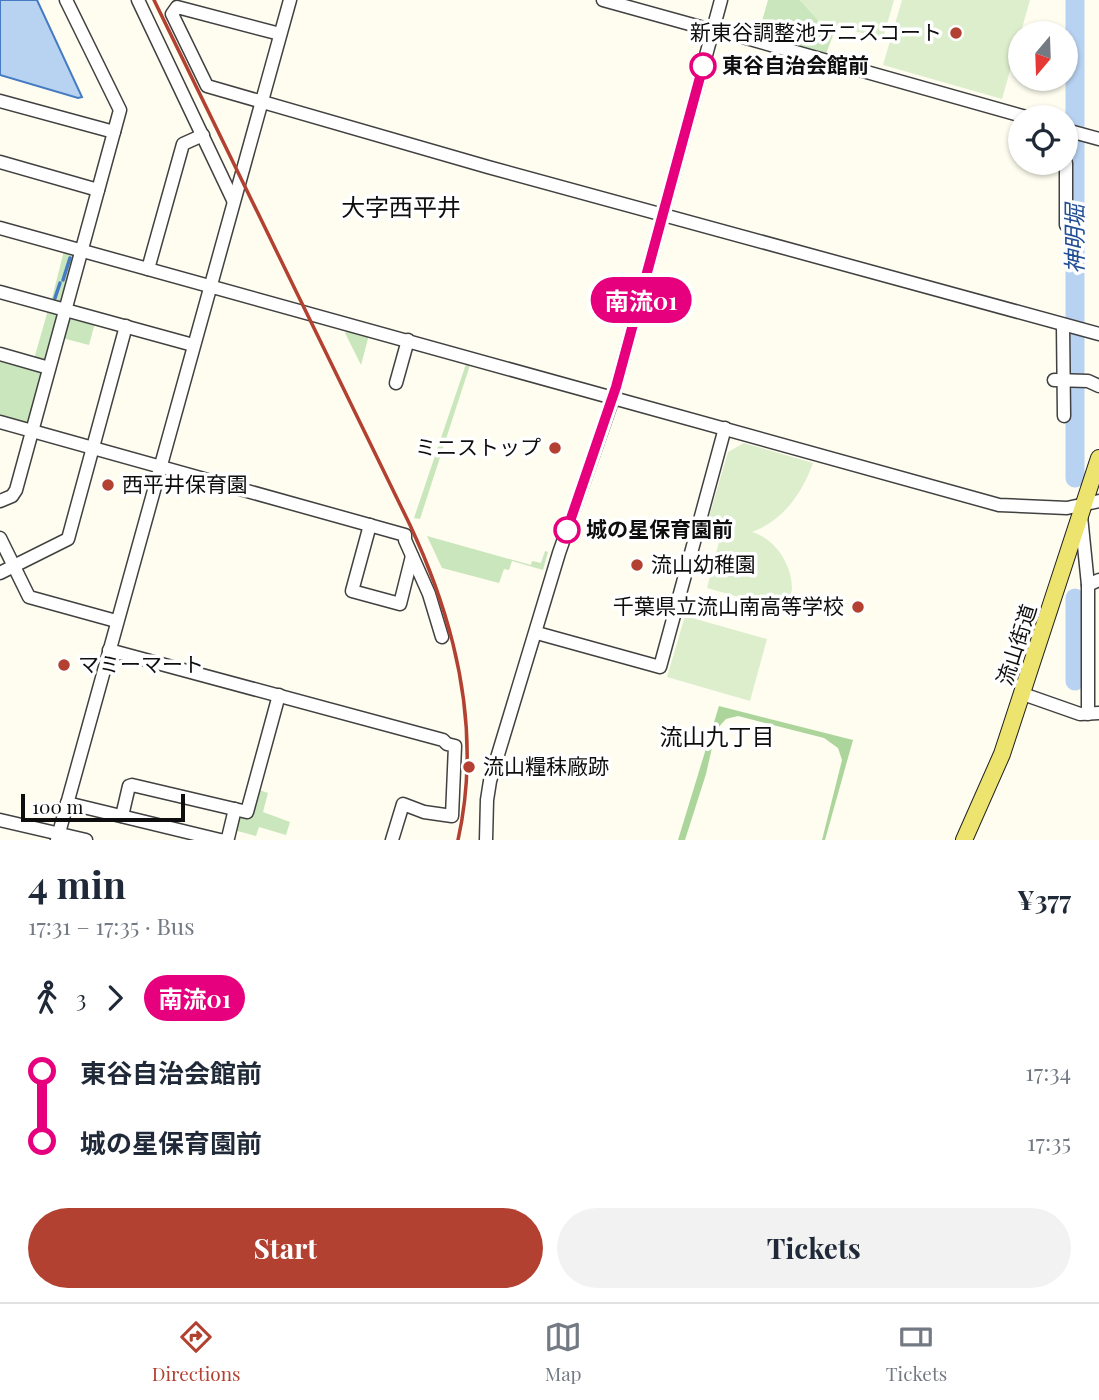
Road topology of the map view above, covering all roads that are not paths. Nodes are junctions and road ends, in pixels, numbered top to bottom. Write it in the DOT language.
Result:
graph roads {
  1 [pos="66,0"];
  2 [pos="138,0"];
  3 [pos="290,0"];
  4 [pos="603,0"];
  5 [pos="721,0"];
  6 [pos="712,30"];
  7 [pos="280,34"];
  8 [pos="0,101"];
  9 [pos="260,101"];
  10 [pos="1008,112"];
  11 [pos="114,132"];
  12 [pos="1078,133"];
  13 [pos="203,135"];
  14 [pos="1099,139"];
  15 [pos="0,162"];
  16 [pos="1066,175"];
  17 [pos="98,190"];
  18 [pos="233,200"];
  19 [pos="664,214"];
  20 [pos="1066,225"];
  21 [pos="0,228"];
  22 [pos="81,250"];
  23 [pos="149,269"];
  24 [pos="209,286"];
  25 [pos="0,292"];
  26 [pos="65,310"];
  27 [pos="1066,325"];
  28 [pos="126,326"];
  29 [pos="1099,334"];
  30 [pos="408,340"];
  31 [pos="193,345"];
  32 [pos="0,354"];
  33 [pos="49,368"];
  34 [pos="1062,380"];
  35 [pos="396,383"];
  36 [pos="1093,384"];
  37 [pos="613,398"];
  38 [pos="1064,416"];
  39 [pos="0,422"];
  40 [pos="725,428"];
  41 [pos="32,430"];
  42 [pos="92,448"];
  43 [pos="1099,458"];
  44 [pos="159,466"];
  45 [pos="0,501"];
  46 [pos="1088,507"];
  47 [pos="370,525"];
  48 [pos="0,538"];
  49 [pos="412,556"];
  50 [pos="13,566"];
  51 [pos="0,573"];
  52 [pos="1093,583"];
  53 [pos="116,621"];
  54 [pos="537,632"];
  55 [pos="442,637"];
  56 [pos="109,650"];
  57 [pos="1093,652"];
  58 [pos="1023,694"];
  59 [pos="279,695"];
  60 [pos="1093,713"];
  61 [pos="67,803"];
  62 [pos="235,809"];
  63 [pos="122,816"];
  64 [pos="0,820"];
  65 [pos="58,837"];
  66 [pos="86,840"];
  67 [pos="222,840"];
  68 [pos="392,840"];
  69 [pos="486,840"];
  70 [pos="964,840"];
  1 -- 11 [label="street"];
  2 -- 13 [label="street"];
  3 -- 7 [label="street"];
  4 -- 6 [label="street"];
  5 -- 6 [label="street"];
  6 -- 10 [label="street"];
  6 -- 19 [label="street"];
  7 -- 9 [label="street"];
  7 -- 9 [label="street"];
  8 -- 11 [label="street"];
  9 -- 18 [label="street"];
  9 -- 19 [label="street"];
  11 -- 17 [label="street"];
  12 -- 14 [label="street"];
  13 -- 18 [label="street"];
  13 -- 23 [label="street"];
  15 -- 17 [label="street"];
  16 -- 20 [label="street"];
  17 -- 22 [label="street"];
  18 -- 24 [label="street"];
  19 -- 27 [label="street"];
  19 -- 37 [label="street"];
  21 -- 22 [label="street"];
  22 -- 23 [label="street"];
  22 -- 26 [label="street"];
  23 -- 24 [label="street"];
  24 -- 30 [label="street"];
  24 -- 31 [label="street"];
  25 -- 26 [label="street"];
  26 -- 28 [label="street"];
  26 -- 33 [label="street"];
  27 -- 29 [label="street"];
  27 -- 34 [label="street"];
  28 -- 31 [label="street"];
  28 -- 42 [label="street"];
  30 -- 35 [label="street"];
  30 -- 37 [label="street"];
  31 -- 44 [label="street"];
  32 -- 33 [label="street"];
  33 -- 41 [label="street"];
  34 -- 36 [label="street"];
  34 -- 38 [label="street"];
  37 -- 40 [label="street"];
  37 -- 54 [label="street"];
  39 -- 41 [label="street"];
  40 -- 46 [label="street"];
  40 -- 54 [label="street"];
  41 -- 42 [label="street"];
  41 -- 45 [label="street"];
  42 -- 44 [label="street"];
  42 -- 50 [label="street"];
  43 -- 46 [label="main road, 流山街道"];
  44 -- 47 [label="street"];
  44 -- 53 [label="street"];
  46 -- 52 [label="street"];
  46 -- 58 [label="main road, 流山街道"];
  47 -- 49 [label="street"];
  47 -- 49 [label="street"];
  48 -- 50 [label="street"];
  49 -- 55 [label="street"];
  50 -- 51 [label="street"];
  50 -- 53 [label="street"];
  52 -- 57 [label="street"];
  53 -- 56 [label="street"];
  54 -- 69 [label="street"];
  56 -- 59 [label="street"];
  56 -- 61 [label="street"];
  57 -- 60 [label="street"];
  58 -- 60 [label="street"];
  58 -- 70 [label="main road, 流山街道"];
  59 -- 62 [label="street"];
  59 -- 68 [label="street"];
  61 -- 63 [label="street"];
  61 -- 65 [label="street"];
  62 -- 63 [label="street"];
  62 -- 67 [label="street"];
  63 -- 67 [label="street"];
  64 -- 65 [label="street"];
  65 -- 66 [label="street"];
}
